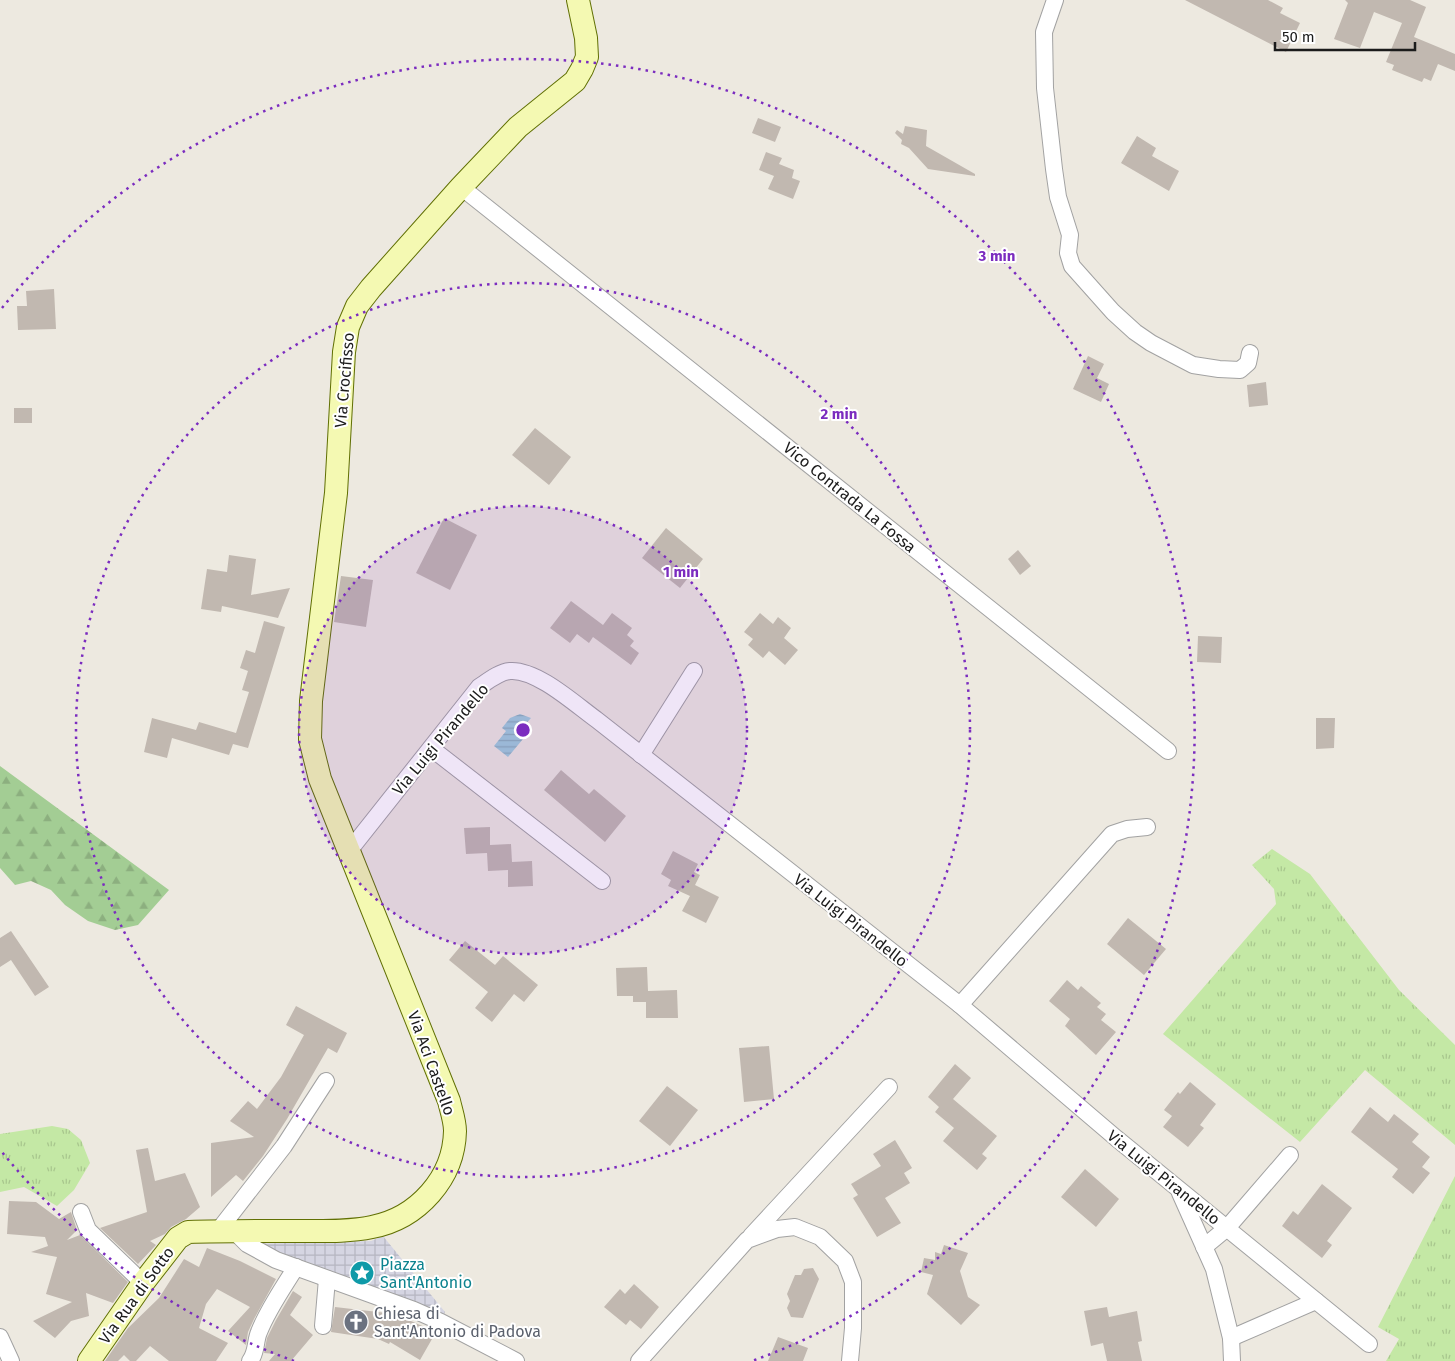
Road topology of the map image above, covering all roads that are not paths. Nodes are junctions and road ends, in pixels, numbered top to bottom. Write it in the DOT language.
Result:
graph roads {
  1 [pos="578,0"];
  2 [pos="1055,0"];
  3 [pos="461,187"];
  4 [pos="1250,353"];
  5 [pos="694,671"];
  6 [pos="310,739"];
  7 [pos="431,748"];
  8 [pos="1168,751"];
  9 [pos="641,755"];
  10 [pos="1147,827"];
  11 [pos="349,851"];
  12 [pos="602,881"];
  13 [pos="960,1005"];
  14 [pos="326,1081"];
  15 [pos="889,1087"];
  16 [pos="1290,1155"];
  17 [pos="1178,1188"];
  18 [pos="81,1212"];
  19 [pos="1227,1228"];
  20 [pos="226,1231"];
  21 [pos="747,1240"];
  22 [pos="1204,1247"];
  23 [pos="296,1268"];
  24 [pos="327,1279"];
  25 [pos="143,1283"];
  26 [pos="1316,1301"];
  27 [pos="323,1326"];
  28 [pos="1231,1338"];
  29 [pos="1,1339"];
  30 [pos="1369,1344"];
  31 [pos="1,1361"];
  32 [pos="11,1361"];
  33 [pos="89,1361"];
  34 [pos="250,1361"];
  35 [pos="516,1361"];
  36 [pos="639,1361"];
  37 [pos="850,1361"];
  38 [pos="1232,1361"];
  1 -- 3 [label="street, Via Crocifisso"];
  2 -- 4 [label="street"];
  3 -- 6 [label="street, Via Crocifisso"];
  3 -- 8 [label="street, Vico Contrada La Fossa"];
  5 -- 9 [label="street"];
  6 -- 11 [label="street, Via Aci Castello"];
  7 -- 9 [label="street, Via Luigi Pirandello"];
  7 -- 11 [label="street, Via Luigi Pirandello"];
  7 -- 12 [label="street"];
  9 -- 13 [label="street, Via Luigi Pirandello"];
  10 -- 13 [label="street"];
  11 -- 20 [label="street, Via Aci Castello"];
  13 -- 17 [label="street, Via Luigi Pirandello"];
  14 -- 20 [label="street"];
  15 -- 21 [label="street"];
  16 -- 19 [label="street"];
  17 -- 19 [label="street, Via Luigi Pirandello"];
  17 -- 22 [label="street"];
  18 -- 25 [label="street"];
  19 -- 22 [label="street"];
  19 -- 26 [label="street, Via Luigi Pirandello"];
  20 -- 23 [label="street"];
  20 -- 25 [label="street, Via Rua di Sotto"];
  21 -- 36 [label="street"];
  21 -- 37 [label="street"];
  22 -- 28 [label="street"];
  23 -- 24 [label="street"];
  23 -- 34 [label="street"];
  24 -- 27 [label="street"];
  24 -- 35 [label="street"];
  25 -- 33 [label="street, Via Rua di Sotto"];
  26 -- 28 [label="street"];
  26 -- 30 [label="street, Via Luigi Pirandello"];
  28 -- 38 [label="street"];
  29 -- 31 [label="street"];
  29 -- 32 [label="street"];
}
